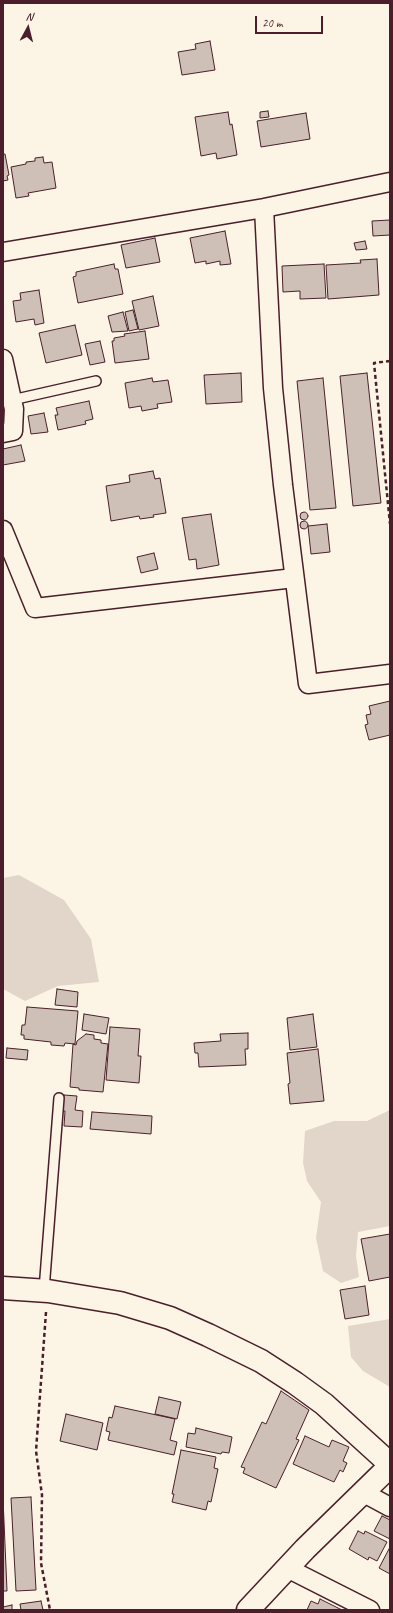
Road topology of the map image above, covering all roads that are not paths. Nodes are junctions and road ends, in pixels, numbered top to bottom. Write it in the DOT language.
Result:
graph roads {
  1 [pos="390,182"];
  2 [pos="264,208"];
  3 [pos="3,252"];
  4 [pos="3,359"];
  5 [pos="96,381"];
  6 [pos="12,400"];
  7 [pos="3,433"];
  8 [pos="3,530"];
  9 [pos="294,578"];
  10 [pos="390,674"];
  11 [pos="59,1098"];
  12 [pos="3,1288"];
  13 [pos="46,1290"];
  14 [pos="390,1465"];
  15 [pos="364,1493"];
  16 [pos="390,1507"];
  17 [pos="287,1568"];
  18 [pos="248,1610"];
  19 [pos="370,1610"];
  1 -- 2 [label="street"];
  2 -- 3 [label="street"];
  2 -- 9 [label="street"];
  4 -- 6 [label="street"];
  5 -- 6 [label="lane"];
  6 -- 7 [label="street"];
  8 -- 9 [label="street"];
  9 -- 10 [label="street"];
  11 -- 13 [label="lane"];
  12 -- 13 [label="street"];
  13 -- 14 [label="street"];
  14 -- 15 [label="street"];
  15 -- 16 [label="street"];
  15 -- 17 [label="street"];
  17 -- 18 [label="street"];
  17 -- 19 [label="street"];
}
